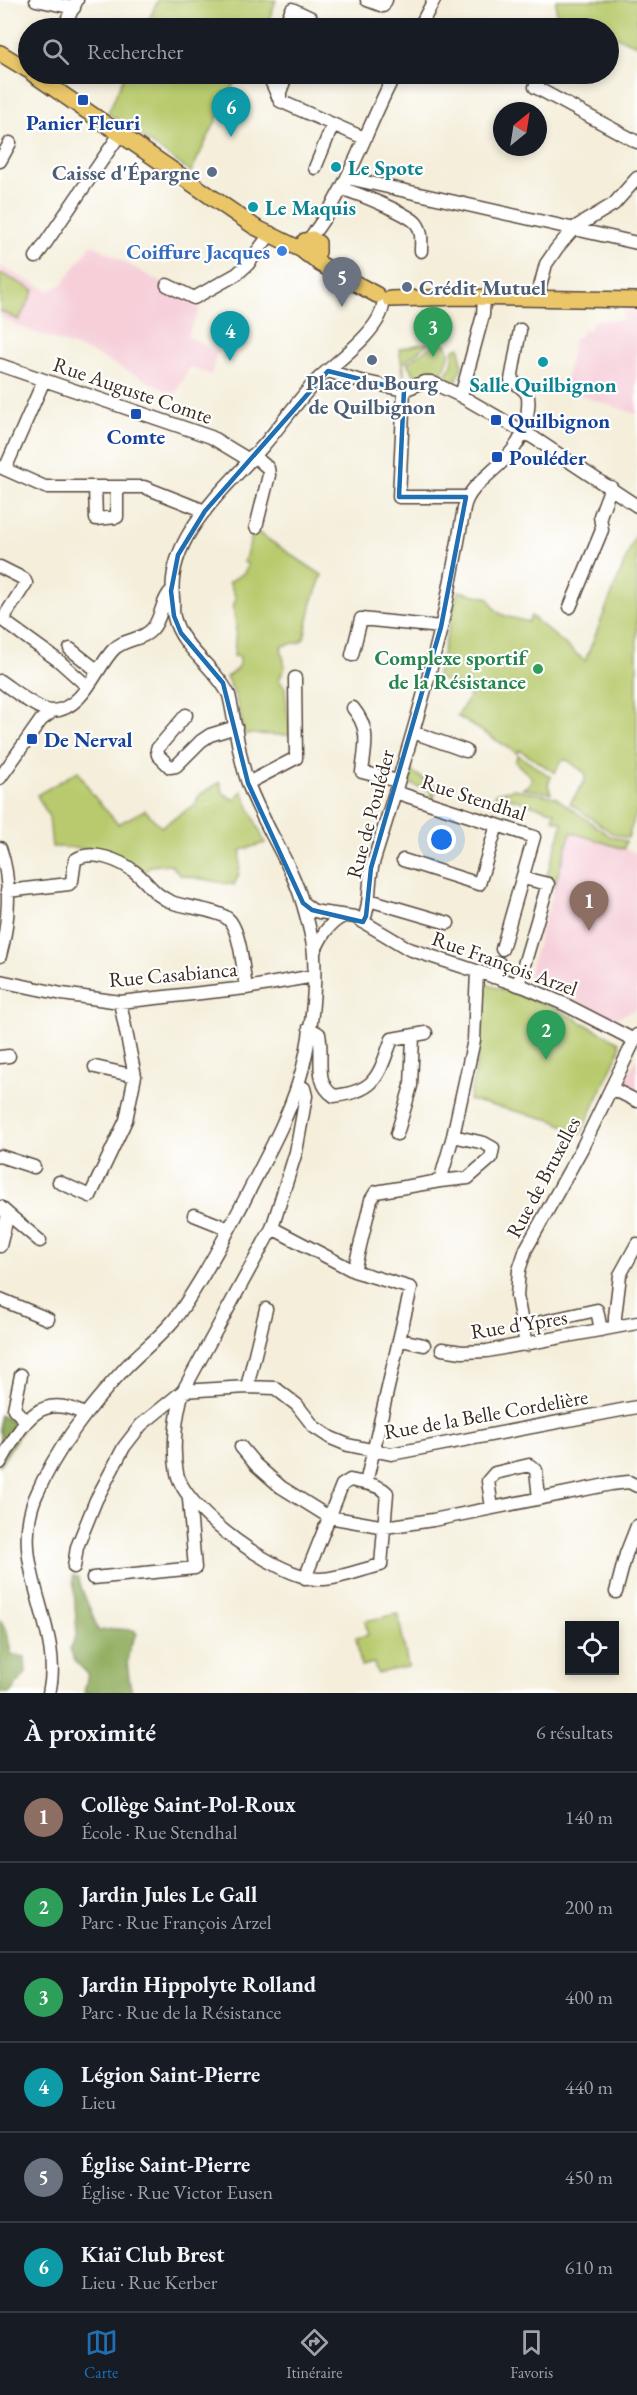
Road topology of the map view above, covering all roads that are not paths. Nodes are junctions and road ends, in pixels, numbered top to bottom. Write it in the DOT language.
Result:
graph roads {
  1 [pos="36,0"];
  2 [pos="368,0"];
  3 [pos="386,0"];
  4 [pos="434,0"];
  5 [pos="75,4"];
  6 [pos="68,18"];
  7 [pos="288,18"];
  8 [pos="311,18"];
  9 [pos="424,18"];
  10 [pos="0,53"];
  11 [pos="18,64"];
  12 [pos="49,84"];
  13 [pos="273,84"];
  14 [pos="283,84"];
  15 [pos="390,84"];
  16 [pos="537,84"];
  17 [pos="280,100"];
  18 [pos="333,124"];
  19 [pos="120,134"];
  20 [pos="364,138"];
  21 [pos="637,142"];
  22 [pos="10,143"];
  23 [pos="1,158"];
  24 [pos="315,168"];
  25 [pos="637,178"];
  26 [pos="345,183"];
  27 [pos="574,228"];
  28 [pos="270,233"];
  29 [pos="637,243"];
  30 [pos="310,247"];
  31 [pos="421,251"];
  32 [pos="36,257"];
  33 [pos="167,285"];
  34 [pos="484,297"];
  35 [pos="537,298"];
  36 [pos="383,300"];
  37 [pos="637,300"];
  38 [pos="520,330"];
  39 [pos="0,365"];
  40 [pos="328,371"];
  41 [pos="44,380"];
  42 [pos="404,390"];
  43 [pos="461,396"];
  44 [pos="525,432"];
  45 [pos="251,458"];
  46 [pos="3,468"];
  47 [pos="95,487"];
  48 [pos="117,487"];
  49 [pos="611,487"];
  50 [pos="466,497"];
  51 [pos="637,506"];
  52 [pos="205,512"];
  53 [pos="256,527"];
  54 [pos="0,567"];
  55 [pos="171,591"];
  56 [pos="570,607"];
  57 [pos="441,627"];
  58 [pos="70,650"];
  59 [pos="352,655"];
  60 [pos="98,671"];
  61 [pos="295,678"];
  62 [pos="0,681"];
  63 [pos="87,686"];
  64 [pos="37,705"];
  65 [pos="353,708"];
  66 [pos="53,711"];
  67 [pos="186,715"];
  68 [pos="41,720"];
  69 [pos="236,727"];
  70 [pos="413,732"];
  71 [pos="466,751"];
  72 [pos="0,778"];
  73 [pos="248,783"];
  74 [pos="397,786"];
  75 [pos="497,825"];
  76 [pos="0,848"];
  77 [pos="404,860"];
  78 [pos="523,878"];
  79 [pos="7,891"];
  80 [pos="369,900"];
  81 [pos="303,903"];
  82 [pos="345,915"];
  83 [pos="363,922"];
  84 [pos="448,924"];
  85 [pos="502,949"];
  86 [pos="314,952"];
  87 [pos="0,956"];
  88 [pos="499,963"];
  89 [pos="477,972"];
  90 [pos="314,976"];
  91 [pos="493,977"];
  92 [pos="0,981"];
  93 [pos="518,985"];
  94 [pos="246,988"];
  95 [pos="120,1002"];
  96 [pos="309,1028"];
  97 [pos="426,1033"];
  98 [pos="413,1036"];
  99 [pos="636,1038"];
  100 [pos="95,1067"];
  101 [pos="135,1076"];
  102 [pos="298,1085"];
  103 [pos="611,1088"];
  104 [pos="637,1101"];
  105 [pos="397,1134"];
  106 [pos="453,1136"];
  107 [pos="0,1156"];
  108 [pos="34,1167"];
  109 [pos="440,1181"];
  110 [pos="59,1182"];
  111 [pos="4,1211"];
  112 [pos="194,1215"];
  113 [pos="230,1228"];
  114 [pos="272,1228"];
  115 [pos="40,1241"];
  116 [pos="637,1244"];
  117 [pos="0,1246"];
  118 [pos="354,1271"];
  119 [pos="0,1299"];
  120 [pos="266,1309"];
  121 [pos="48,1319"];
  122 [pos="637,1323"];
  123 [pos="522,1326"];
  124 [pos="615,1327"];
  125 [pos="601,1330"];
  126 [pos="400,1340"];
  127 [pos="424,1345"];
  128 [pos="526,1345"];
  129 [pos="442,1349"];
  130 [pos="21,1375"];
  131 [pos="247,1386"];
  132 [pos="183,1390"];
  133 [pos="637,1407"];
  134 [pos="84,1414"];
  135 [pos="25,1420"];
  136 [pos="241,1447"];
  137 [pos="372,1451"];
  138 [pos="0,1463"];
  139 [pos="366,1483"];
  140 [pos="637,1486"];
  141 [pos="539,1498"];
  142 [pos="189,1499"];
  143 [pos="492,1508"];
  144 [pos="329,1517"];
  145 [pos="213,1523"];
  146 [pos="637,1526"];
  147 [pos="191,1527"];
  148 [pos="385,1527"];
  149 [pos="74,1567"];
  150 [pos="93,1578"];
  151 [pos="305,1578"];
  152 [pos="616,1592"];
  153 [pos="49,1693"];
  1 -- 5 [label="street"];
  2 -- 3 [label="street"];
  4 -- 9 [label="street"];
  5 -- 6 [label="street"];
  7 -- 8 [label="street"];
  10 -- 11 [label="main road"];
  12 -- 19 [label="main road"];
  13 -- 17 [label="street"];
  14 -- 17 [label="street"];
  15 -- 20 [label="street"];
  16 -- 21 [label="street"];
  17 -- 18 [label="street"];
  18 -- 20 [label="street"];
  18 -- 24 [label="street"];
  19 -- 28 [label="main road"];
  19 -- 32 [label="street"];
  20 -- 26 [label="street"];
  22 -- 23 [label="street"];
  25 -- 27 [label="street"];
  26 -- 27 [label="street"];
  26 -- 30 [label="street"];
  26 -- 31 [label="street"];
  27 -- 29 [label="street"];
  27 -- 35 [label="street"];
  28 -- 30 [label="main road"];
  28 -- 33 [label="street"];
  30 -- 36 [label="main road"];
  34 -- 35 [label="main road"];
  34 -- 36 [label="main road"];
  34 -- 43 [label="street"];
  35 -- 37 [label="main road"];
  36 -- 40 [label="street"];
  38 -- 44 [label="street"];
  39 -- 41 [label="street, Rue Auguste Comte"];
  40 -- 42 [label="street"];
  40 -- 45 [label="street"];
  41 -- 45 [label="street, Rue Auguste Comte"];
  41 -- 46 [label="street"];
  42 -- 43 [label="street"];
  42 -- 50 [label="street"];
  43 -- 44 [label="street"];
  44 -- 49 [label="street"];
  44 -- 50 [label="street"];
  45 -- 52 [label="street"];
  45 -- 53 [label="street"];
  46 -- 47 [label="street"];
  47 -- 48 [label="street"];
  47 -- 48 [label="street"];
  48 -- 52 [label="street"];
  49 -- 51 [label="street"];
  49 -- 56 [label="street"];
  50 -- 57 [label="street, Rue de Pouléder"];
  52 -- 55 [label="street"];
  54 -- 63 [label="street"];
  55 -- 60 [label="street"];
  55 -- 69 [label="street"];
  57 -- 59 [label="street"];
  57 -- 70 [label="street, Rue de Pouléder"];
  58 -- 60 [label="street"];
  60 -- 63 [label="street"];
  61 -- 73 [label="street"];
  62 -- 64 [label="street"];
  63 -- 66 [label="street"];
  64 -- 66 [label="street"];
  64 -- 68 [label="street"];
  65 -- 74 [label="street, Rue Stendhal"];
  66 -- 68 [label="street"];
  67 -- 69 [label="street"];
  68 -- 72 [label="street"];
  69 -- 73 [label="street"];
  70 -- 71 [label="street, Rue de Pouléder"];
  70 -- 74 [label="street, Rue de Pouléder"];
  73 -- 81 [label="street"];
  74 -- 75 [label="street, Rue Stendhal"];
  74 -- 80 [label="street, Rue de Pouléder"];
  75 -- 77 [label="street"];
  75 -- 78 [label="street, Rue Stendhal"];
  76 -- 79 [label="street"];
  78 -- 85 [label="street, Rue Stendhal"];
  78 -- 93 [label="street"];
  79 -- 87 [label="street"];
  79 -- 94 [label="street"];
  80 -- 83 [label="street, Rue de Pouléder"];
  80 -- 84 [label="street"];
  81 -- 82 [label="street"];
  81 -- 86 [label="street"];
  82 -- 83 [label="street"];
  82 -- 86 [label="street"];
  83 -- 89 [label="street, Rue François Arzel"];
  86 -- 90 [label="street"];
  88 -- 91 [label="street"];
  89 -- 91 [label="street, Rue François Arzel"];
  89 -- 106 [label="street"];
  90 -- 94 [label="street, Rue Casabianca"];
  90 -- 96 [label="street"];
  91 -- 93 [label="street, Rue François Arzel"];
  92 -- 95 [label="street, Rue Casabianca"];
  93 -- 99 [label="street, Rue François Arzel"];
  94 -- 95 [label="street, Rue Casabianca"];
  95 -- 101 [label="street"];
  96 -- 98 [label="street"];
  96 -- 102 [label="street"];
  97 -- 98 [label="street"];
  98 -- 105 [label="street"];
  99 -- 103 [label="street, Rue de Bruxelles"];
  100 -- 101 [label="street"];
  101 -- 110 [label="street"];
  102 -- 113 [label="street"];
  102 -- 114 [label="street"];
  103 -- 104 [label="street"];
  103 -- 123 [label="street, Rue de Bruxelles"];
  106 -- 109 [label="street"];
  106 -- 109 [label="street"];
  107 -- 108 [label="street"];
  109 -- 118 [label="street"];
  111 -- 115 [label="street"];
  111 -- 117 [label="street"];
  112 -- 113 [label="street"];
  113 -- 134 [label="street"];
  114 -- 118 [label="street"];
  114 -- 132 [label="street"];
  116 -- 124 [label="street"];
  118 -- 126 [label="street"];
  119 -- 121 [label="street"];
  120 -- 131 [label="street"];
  122 -- 124 [label="street, Rue d'Ypres"];
  123 -- 125 [label="street, Rue d'Ypres"];
  123 -- 128 [label="street, Rue de Bruxelles"];
  124 -- 125 [label="street, Rue d'Ypres"];
  125 -- 128 [label="street, Rue d'Ypres"];
  126 -- 127 [label="street"];
  126 -- 137 [label="street"];
  128 -- 129 [label="street, Rue d'Ypres"];
  130 -- 135 [label="street"];
  131 -- 132 [label="street, Rue de la Belle Cordelière"];
  131 -- 137 [label="street, Rue de la Belle Cordelière"];
  132 -- 142 [label="street"];
  132 -- 149 [label="street"];
  133 -- 137 [label="street, Rue de la Belle Cordelière"];
  134 -- 135 [label="street"];
  134 -- 153 [label="street"];
  135 -- 138 [label="street"];
  136 -- 144 [label="street"];
  137 -- 139 [label="street"];
  139 -- 144 [label="street"];
  139 -- 148 [label="street"];
  140 -- 141 [label="street"];
  141 -- 143 [label="street"];
  141 -- 143 [label="street"];
  142 -- 145 [label="street"];
  142 -- 147 [label="street"];
  143 -- 148 [label="street"];
  144 -- 148 [label="street"];
  144 -- 151 [label="street"];
  145 -- 147 [label="street"];
  145 -- 151 [label="street"];
  146 -- 152 [label="street"];
  147 -- 150 [label="street"];
  148 -- 151 [label="street"];
}
